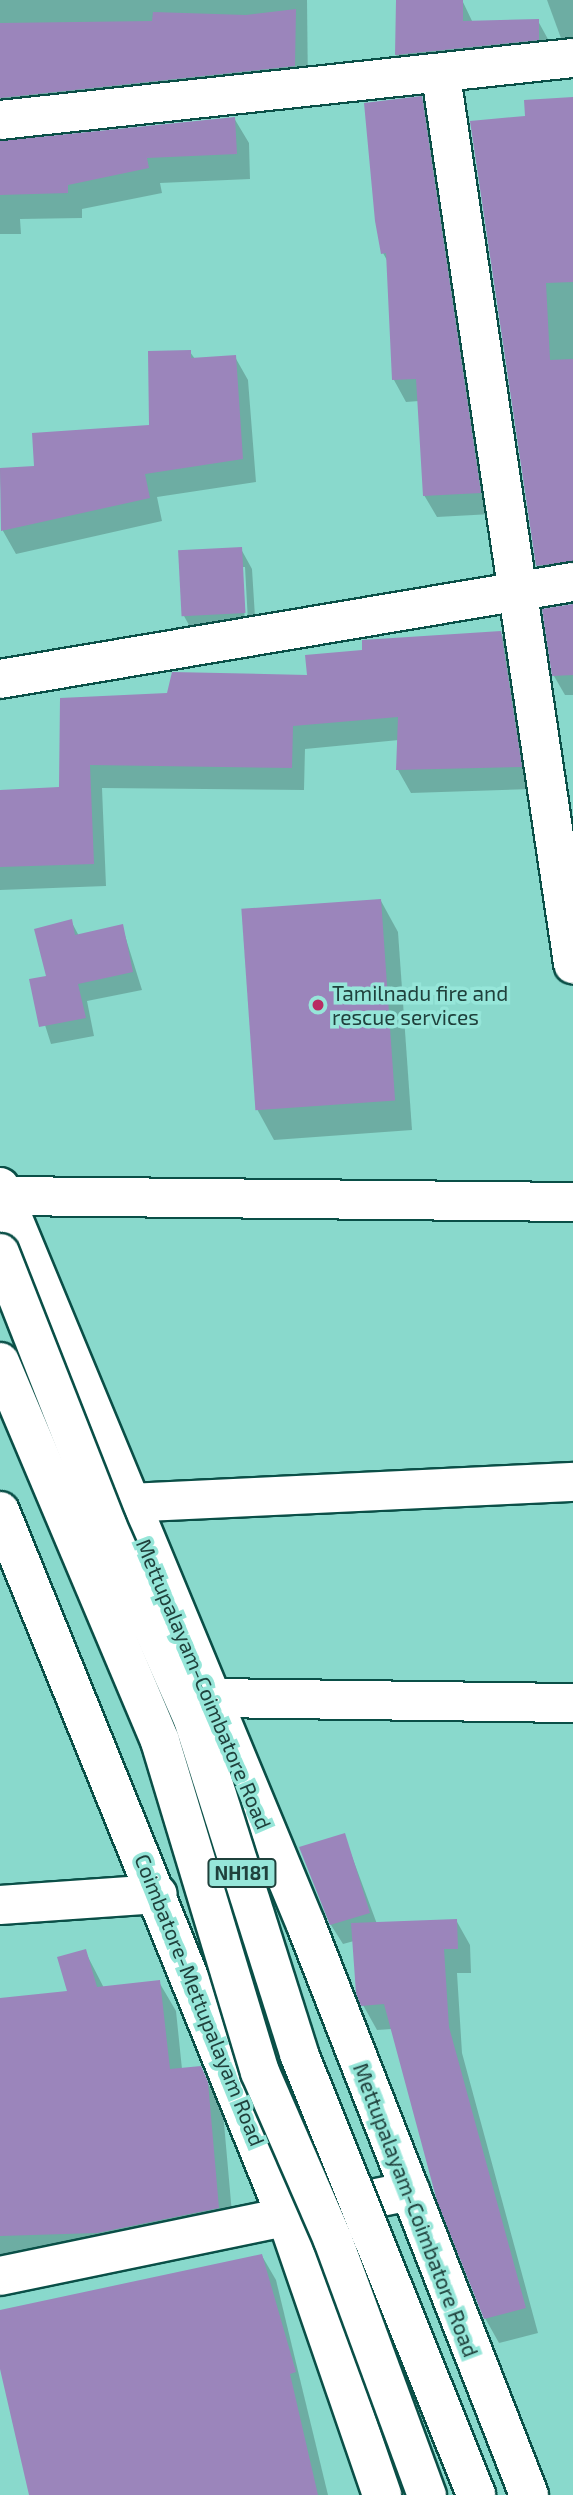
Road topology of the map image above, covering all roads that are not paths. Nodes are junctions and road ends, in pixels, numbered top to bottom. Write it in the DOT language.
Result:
graph roads {
  1 [pos="573,58"];
  2 [pos="441,76"];
  3 [pos="0,120"];
  4 [pos="573,582"];
  5 [pos="522,590"];
  6 [pos="0,679"];
  7 [pos="573,964"];
  8 [pos="2,1191"];
  9 [pos="573,1202"];
  10 [pos="0,1253"];
  11 [pos="0,1362"];
  12 [pos="573,1482"];
  13 [pos="127,1503"];
  14 [pos="0,1511"];
  15 [pos="212,1698"];
  16 [pos="573,1703"];
  17 [pos="158,1894"];
  18 [pos="0,1905"];
  19 [pos="410,2191"];
  20 [pos="287,2219"];
  21 [pos="0,2276"];
  22 [pos="382,2495"];
  23 [pos="427,2495"];
  24 [pos="476,2495"];
  25 [pos="529,2495"];
  1 -- 2 [label="main road"];
  2 -- 3 [label="main road"];
  2 -- 5 [label="main road"];
  4 -- 5 [label="main road"];
  5 -- 6 [label="main road"];
  5 -- 7 [label="main road"];
  8 -- 9 [label="main road"];
  8 -- 13 [label="main road, Mettupalayam-Coimbatore Road"];
  10 -- 24 [label="main road, NH181, bridge"];
  11 -- 23 [label="main road, NH181, bridge"];
  12 -- 13 [label="main road"];
  13 -- 15 [label="main road, Mettupalayam-Coimbatore Road"];
  14 -- 17 [label="main road, Coimbatore-Mettupalayam Road"];
  15 -- 16 [label="main road"];
  15 -- 19 [label="main road, Mettupalayam-Coimbatore Road"];
  17 -- 18 [label="main road"];
  17 -- 20 [label="main road, Coimbatore-Mettupalayam Road"];
  19 -- 20 [label="main road"];
  19 -- 25 [label="main road, Mettupalayam-Coimbatore Road"];
  20 -- 21 [label="main road"];
  20 -- 22 [label="main road, Coimbatore-Mettupalayam Road"];
}
